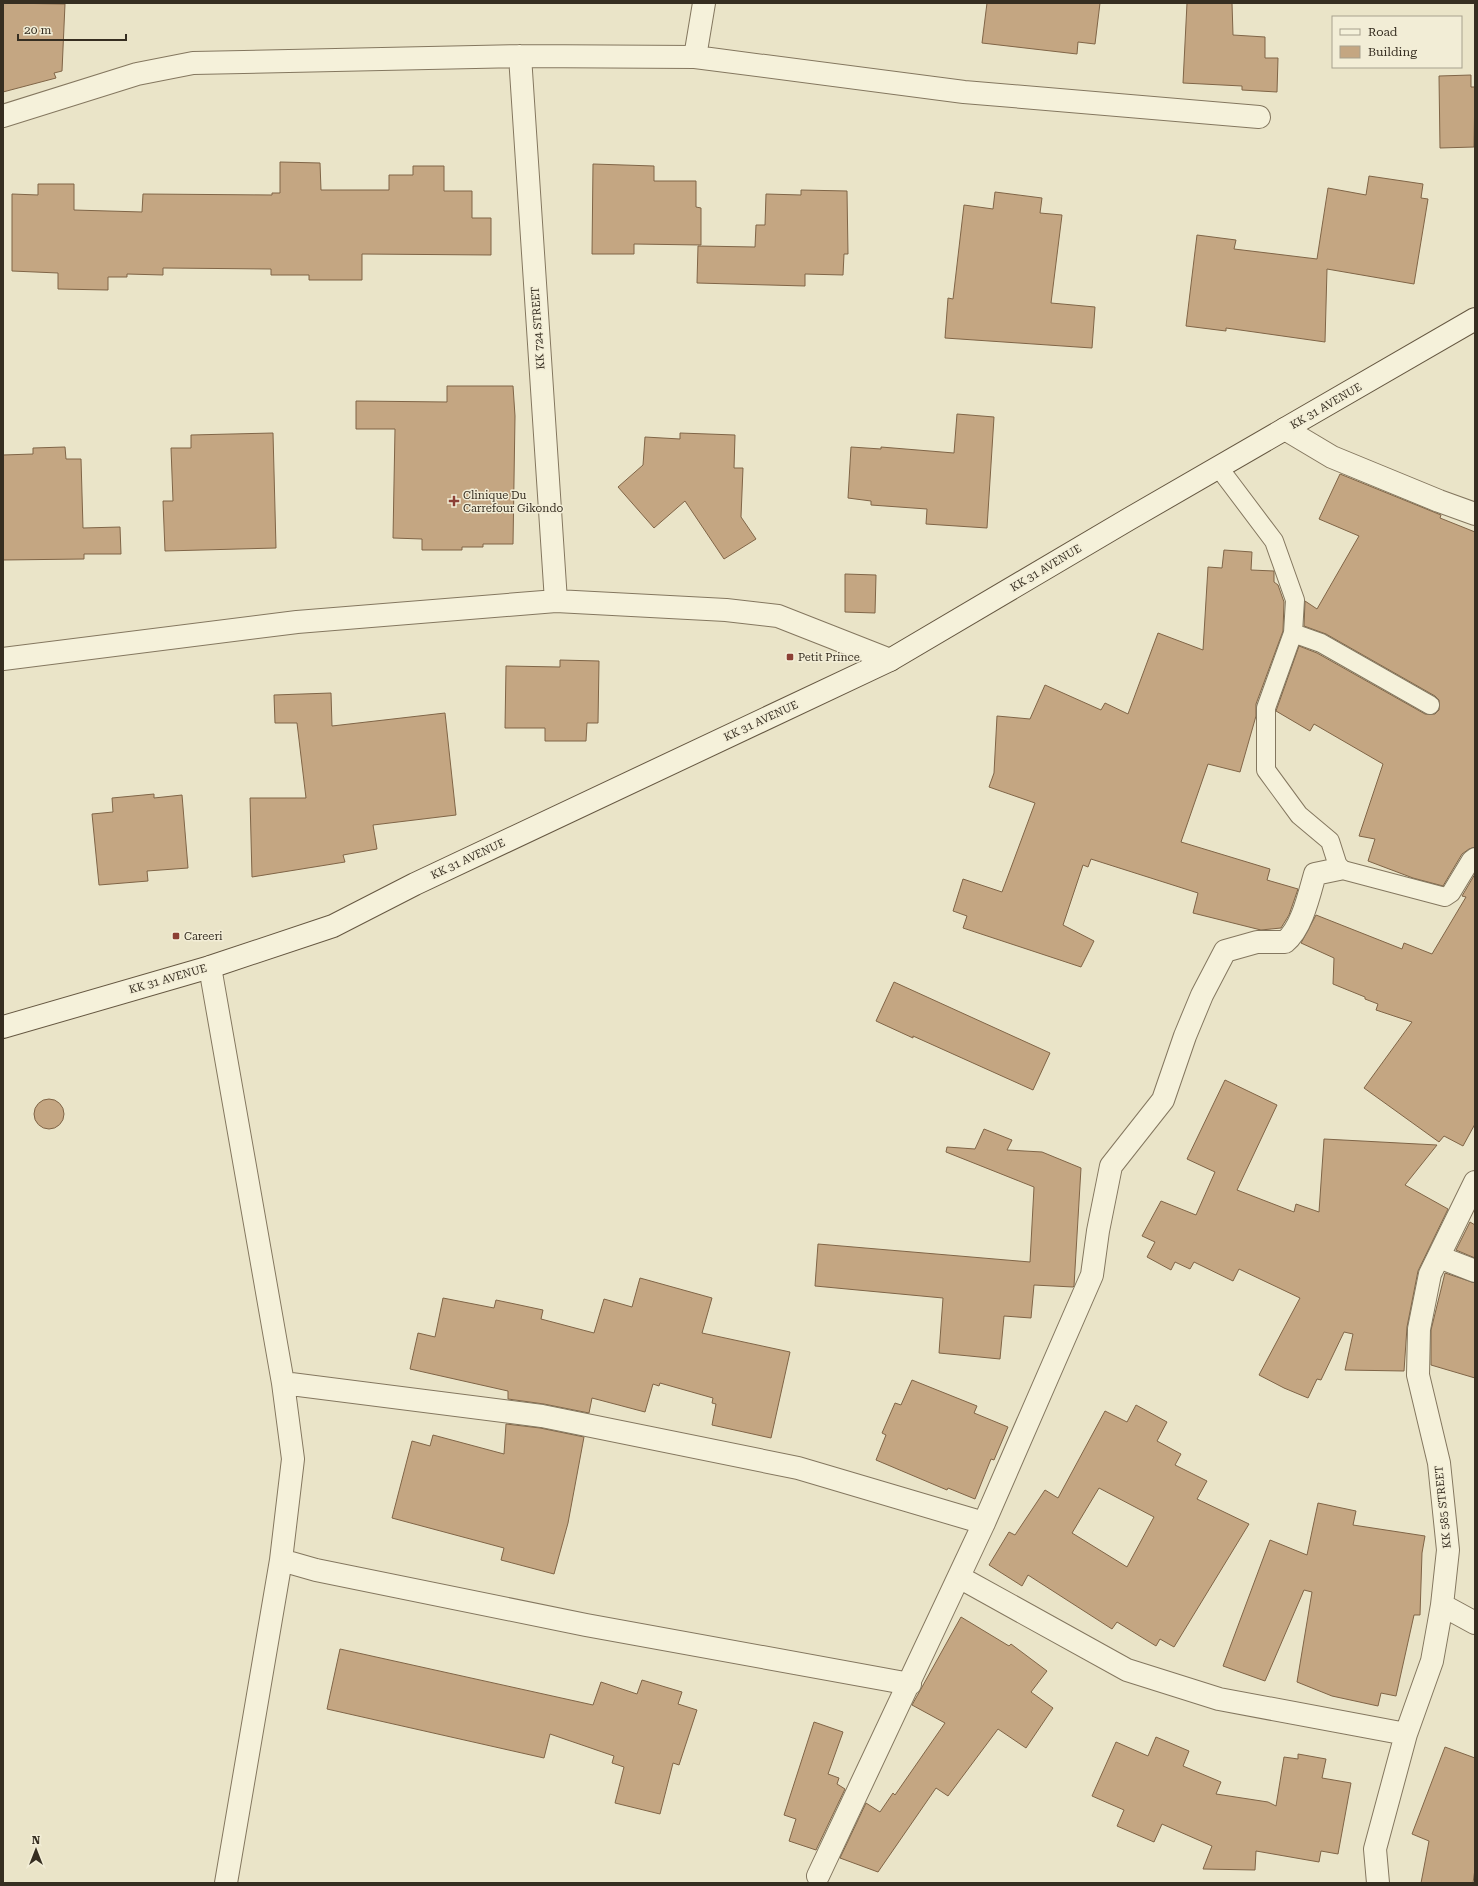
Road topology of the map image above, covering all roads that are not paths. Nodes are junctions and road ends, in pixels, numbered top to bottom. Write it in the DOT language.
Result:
graph roads {
  1 [pos="704,3"];
  2 [pos="520,56"];
  3 [pos="695,58"];
  4 [pos="3,116"];
  5 [pos="1259,117"];
  6 [pos="1475,319"];
  7 [pos="1285,429"];
  8 [pos="1219,468"];
  9 [pos="1475,514"];
  10 [pos="556,601"];
  11 [pos="1293,634"];
  12 [pos="3,659"];
  13 [pos="890,660"];
  14 [pos="1430,705"];
  15 [pos="1475,857"];
  16 [pos="1339,869"];
  17 [pos="210,967"];
  18 [pos="3,1028"];
  19 [pos="1475,1182"];
  20 [pos="1439,1257"];
  21 [pos="1475,1271"];
  22 [pos="283,1382"];
  23 [pos="984,1523"];
  24 [pos="281,1560"];
  25 [pos="958,1577"];
  26 [pos="1442,1605"];
  27 [pos="1475,1623"];
  28 [pos="910,1684"];
  29 [pos="1406,1734"];
  30 [pos="818,1876"];
  31 [pos="226,1883"];
  32 [pos="1378,1883"];
  1 -- 3 [label="street"];
  2 -- 3 [label="street"];
  2 -- 4 [label="street"];
  2 -- 10 [label="street, KK 724 STREET"];
  3 -- 5 [label="street"];
  6 -- 7 [label="street, KK 31 AVENUE"];
  7 -- 8 [label="street, KK 31 AVENUE"];
  7 -- 9 [label="street"];
  8 -- 11 [label="lane"];
  8 -- 13 [label="street, KK 31 AVENUE"];
  10 -- 12 [label="street"];
  10 -- 13 [label="street"];
  11 -- 14 [label="lane"];
  11 -- 16 [label="lane"];
  13 -- 17 [label="street, KK 31 AVENUE"];
  15 -- 16 [label="lane"];
  16 -- 23 [label="street"];
  17 -- 18 [label="street, KK 31 AVENUE"];
  17 -- 22 [label="street"];
  19 -- 20 [label="street, KK 585 STREET"];
  20 -- 21 [label="street"];
  20 -- 26 [label="street, KK 585 STREET"];
  22 -- 23 [label="street"];
  22 -- 24 [label="street"];
  23 -- 25 [label="street"];
  24 -- 28 [label="street"];
  24 -- 31 [label="street"];
  25 -- 28 [label="street"];
  25 -- 29 [label="street"];
  26 -- 27 [label="street"];
  26 -- 29 [label="street, KK 585 STREET"];
  28 -- 30 [label="street"];
  29 -- 32 [label="street, KK 585 STREET"];
}
